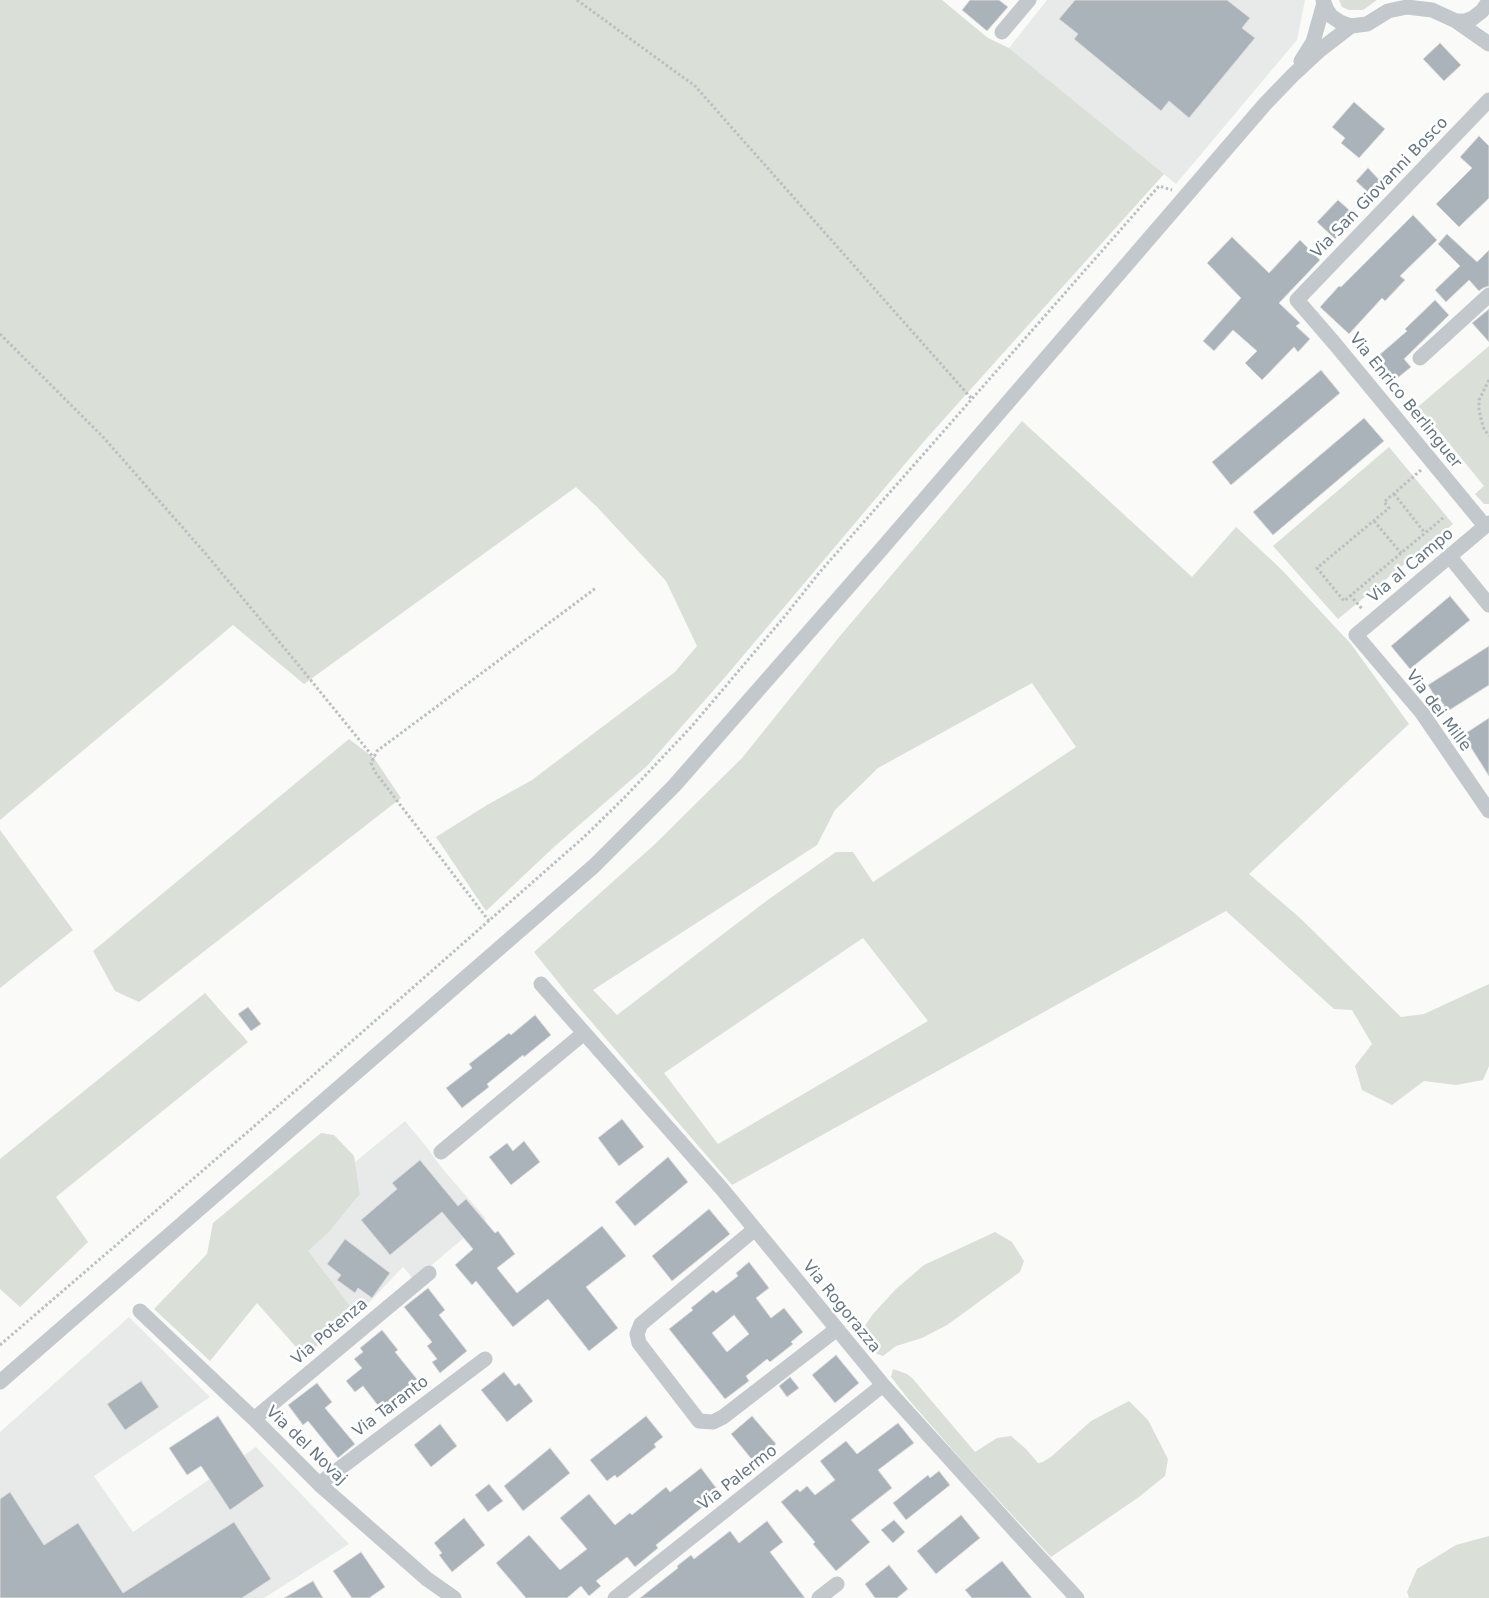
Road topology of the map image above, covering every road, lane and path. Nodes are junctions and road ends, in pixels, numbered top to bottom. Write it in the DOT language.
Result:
graph roads {
  1 [pos="577,0"];
  2 [pos="1029,0"];
  3 [pos="1324,2"];
  4 [pos="1489,4"];
  5 [pos="1456,21"];
  6 [pos="1351,26"];
  7 [pos="1002,32"];
  8 [pos="1489,44"];
  9 [pos="1293,75"];
  10 [pos="1489,100"];
  11 [pos="1187,195"];
  12 [pos="1489,295"];
  13 [pos="1297,300"];
  14 [pos="0,334"];
  15 [pos="1420,358"];
  16 [pos="1489,380"];
  17 [pos="972,399"];
  18 [pos="1489,436"];
  19 [pos="1431,461"];
  20 [pos="1394,494"];
  21 [pos="1443,518"];
  22 [pos="1374,521"];
  23 [pos="1487,525"];
  24 [pos="1425,533"];
  25 [pos="1401,553"];
  26 [pos="1450,557"];
  27 [pos="596,588"];
  28 [pos="1489,605"];
  29 [pos="1356,635"];
  30 [pos="374,758"];
  31 [pos="1489,812"];
  32 [pos="489,921"];
  33 [pos="541,984"];
  34 [pos="584,1033"];
  35 [pos="442,1152"];
  36 [pos="755,1229"];
  37 [pos="429,1273"];
  38 [pos="140,1311"];
  39 [pos="837,1329"];
  40 [pos="0,1345"];
  41 [pos="485,1359"];
  42 [pos="0,1382"];
  43 [pos="883,1385"];
  44 [pos="254,1419"];
  45 [pos="318,1484"];
  46 [pos="837,1584"];
  47 [pos="446,1596"];
  48 [pos="615,1598"];
  49 [pos="819,1598"];
  50 [pos="1077,1598"];
  1 -- 17 [label="path"];
  2 -- 7 [label="street"];
  3 -- 6 [label="street"];
  3 -- 9 [label="street"];
  4 -- 5 [label="street"];
  5 -- 6 [label="street"];
  5 -- 8 [label="street"];
  6 -- 9 [label="street"];
  9 -- 11 [label="street"];
  10 -- 13 [label="street, Via San Giovanni Bosco"];
  11 -- 17 [label="path"];
  11 -- 42 [label="street"];
  12 -- 15 [label="street"];
  13 -- 19 [label="street, Via Enrico Berlinguer"];
  14 -- 30 [label="path"];
  16 -- 18 [label="path"];
  17 -- 32 [label="path"];
  19 -- 20 [label="path"];
  19 -- 23 [label="street, Via Enrico Berlinguer"];
  20 -- 22 [label="path"];
  20 -- 24 [label="path"];
  21 -- 24 [label="path"];
  22 -- 25 [label="path"];
  22 -- 25 [label="path"];
  23 -- 26 [label="street, Via al Campo"];
  24 -- 25 [label="path"];
  26 -- 28 [label="street"];
  26 -- 29 [label="street, Via al Campo"];
  27 -- 30 [label="path"];
  29 -- 31 [label="street, Via dei Mille"];
  30 -- 32 [label="path"];
  32 -- 40 [label="path"];
  33 -- 34 [label="street, Via Rogorazza"];
  34 -- 35 [label="street"];
  34 -- 36 [label="street, Via Rogorazza"];
  36 -- 39 [label="street, Via Rogorazza"];
  36 -- 39 [label="street"];
  37 -- 44 [label="street, Via Potenza"];
  38 -- 44 [label="street, Via del Novaj"];
  39 -- 43 [label="street, Via Rogorazza"];
  41 -- 45 [label="street, Via Taranto"];
  43 -- 48 [label="street, Via Palermo"];
  43 -- 50 [label="street, Via Rogorazza"];
  44 -- 45 [label="street, Via del Novaj"];
  45 -- 47 [label="street, Via del Novaj"];
  46 -- 49 [label="street"];
}
